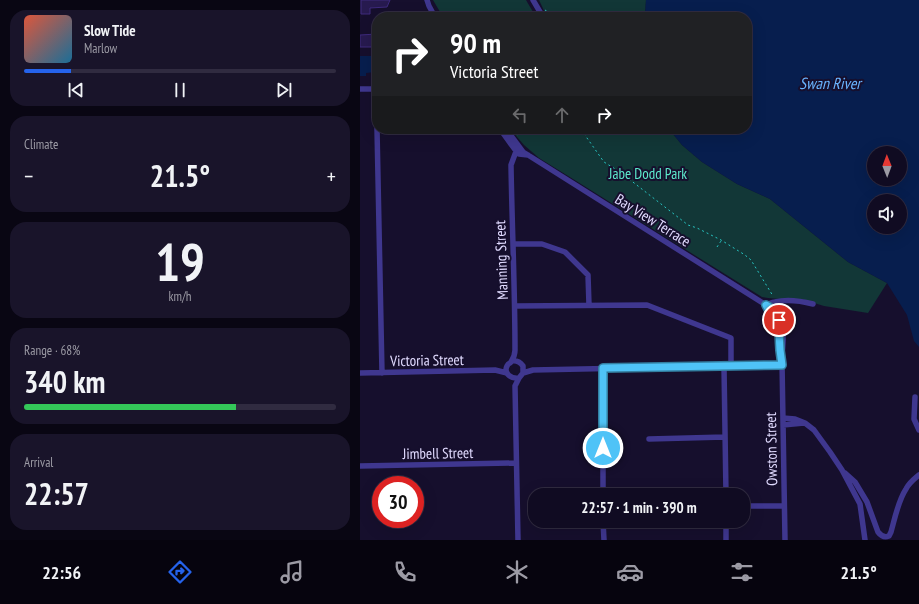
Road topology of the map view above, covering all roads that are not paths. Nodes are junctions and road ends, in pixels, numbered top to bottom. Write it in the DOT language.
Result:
graph roads {
  1 [pos="427,0"];
  2 [pos="534,0"];
  3 [pos="432,12"];
  4 [pos="540,12"];
  5 [pos="360,89"];
  6 [pos="372,89"];
  7 [pos="377,134"];
  8 [pos="505,134"];
  9 [pos="509,134"];
  10 [pos="519,150"];
  11 [pos="513,244"];
  12 [pos="813,304"];
  13 [pos="589,305"];
  14 [pos="766,305"];
  15 [pos="515,306"];
  16 [pos="777,320"];
  17 [pos="515,353"];
  18 [pos="510,363"];
  19 [pos="521,364"];
  20 [pos="782,365"];
  21 [pos="731,366"];
  22 [pos="724,367"];
  23 [pos="603,368"];
  24 [pos="495,370"];
  25 [pos="533,370"];
  26 [pos="360,373"];
  27 [pos="382,373"];
  28 [pos="523,373"];
  29 [pos="508,375"];
  30 [pos="519,378"];
  31 [pos="515,386"];
  32 [pos="915,397"];
  33 [pos="783,422"];
  34 [pos="919,430"];
  35 [pos="725,437"];
  36 [pos="649,439"];
  37 [pos="516,463"];
  38 [pos="360,466"];
  39 [pos="842,470"];
  40 [pos="919,475"];
  41 [pos="603,488"];
  42 [pos="726,488"];
  43 [pos="750,506"];
  44 [pos="784,506"];
  45 [pos="603,528"];
  46 [pos="726,528"];
  47 [pos="518,540"];
  48 [pos="604,540"];
  49 [pos="726,540"];
  50 [pos="785,540"];
  51 [pos="865,540"];
  1 -- 3 [label="street"];
  2 -- 4 [label="street"];
  5 -- 6 [label="street"];
  7 -- 27 [label="street"];
  8 -- 10 [label="street, Bay View Terrace"];
  9 -- 10 [label="street, Bay View Terrace"];
  10 -- 11 [label="street, Manning Street"];
  10 -- 14 [label="street, Bay View Terrace"];
  11 -- 13 [label="street"];
  11 -- 15 [label="street, Manning Street"];
  12 -- 14 [label="street"];
  13 -- 15 [label="street"];
  13 -- 21 [label="street"];
  14 -- 16 [label="street, Bay View Terrace"];
  15 -- 17 [label="street, Manning Street"];
  16 -- 20 [label="street, Owston Street"];
  17 -- 18 [label="street, Manning Street"];
  17 -- 19 [label="street, Manning Street"];
  18 -- 19 [label="street"];
  18 -- 24 [label="street, Victoria Street"];
  18 -- 29 [label="street"];
  19 -- 25 [label="street"];
  19 -- 28 [label="street"];
  20 -- 21 [label="street"];
  20 -- 33 [label="street, Owston Street"];
  21 -- 22 [label="street"];
  22 -- 23 [label="street"];
  22 -- 35 [label="street"];
  23 -- 25 [label="street"];
  23 -- 41 [label="street"];
  24 -- 27 [label="street, Victoria Street"];
  24 -- 29 [label="street, Victoria Street"];
  25 -- 28 [label="street"];
  26 -- 27 [label="street, Victoria Street"];
  28 -- 30 [label="street"];
  29 -- 30 [label="street"];
  29 -- 31 [label="street"];
  30 -- 31 [label="street"];
  31 -- 37 [label="street"];
  32 -- 34 [label="street"];
  33 -- 39 [label="street"];
  33 -- 44 [label="street, Owston Street"];
  35 -- 36 [label="street"];
  35 -- 42 [label="street"];
  37 -- 38 [label="street, Jimbell Street"];
  37 -- 47 [label="street"];
  39 -- 40 [label="street"];
  39 -- 51 [label="street"];
  43 -- 44 [label="street"];
  44 -- 50 [label="street, Owston Street"];
  45 -- 48 [label="street"];
  46 -- 49 [label="street"];
}
